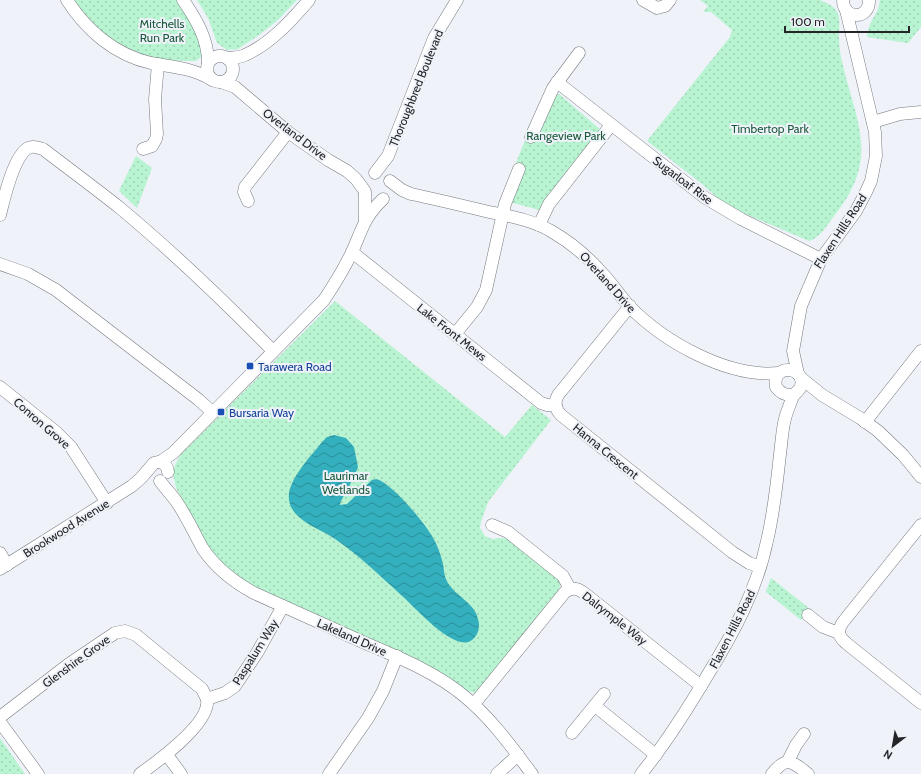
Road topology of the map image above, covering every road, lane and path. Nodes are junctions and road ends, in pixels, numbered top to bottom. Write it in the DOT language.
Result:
graph roads {
  1 [pos="67,0"];
  2 [pos="183,0"];
  3 [pos="309,0"];
  4 [pos="457,0"];
  5 [pos="643,0"];
  6 [pos="670,0"];
  7 [pos="869,0"];
  8 [pos="842,4"];
  9 [pos="862,14"];
  10 [pos="853,41"];
  11 [pos="206,43"];
  12 [pos="579,53"];
  13 [pos="244,56"];
  14 [pos="225,57"];
  15 [pos="208,63"];
  16 [pos="158,64"];
  17 [pos="188,69"];
  18 [pos="233,71"];
  19 [pos="217,81"];
  20 [pos="557,82"];
  21 [pos="244,94"];
  22 [pos="921,112"];
  23 [pos="873,122"];
  24 [pos="612,126"];
  25 [pos="288,132"];
  26 [pos="531,137"];
  27 [pos="144,149"];
  28 [pos="388,156"];
  29 [pos="519,169"];
  30 [pos="347,171"];
  31 [pos="372,174"];
  32 [pos="389,179"];
  33 [pos="365,191"];
  34 [pos="411,194"];
  35 [pos="384,198"];
  36 [pos="248,201"];
  37 [pos="0,215"];
  38 [pos="503,215"];
  39 [pos="365,220"];
  40 [pos="539,225"];
  41 [pos="352,252"];
  42 [pos="821,259"];
  43 [pos="0,264"];
  44 [pos="630,306"];
  45 [pos="455,334"];
  46 [pos="273,351"];
  47 [pos="793,351"];
  48 [pos="921,351"];
  49 [pos="780,372"];
  50 [pos="753,373"];
  51 [pos="800,376"];
  52 [pos="0,387"];
  53 [pos="778,389"];
  54 [pos="796,393"];
  55 [pos="822,395"];
  56 [pos="555,405"];
  57 [pos="212,412"];
  58 [pos="785,417"];
  59 [pos="865,422"];
  60 [pos="173,453"];
  61 [pos="160,462"];
  62 [pos="149,468"];
  63 [pos="163,477"];
  64 [pos="921,477"];
  65 [pos="132,486"];
  66 [pos="107,503"];
  67 [pos="492,525"];
  68 [pos="921,525"];
  69 [pos="0,553"];
  70 [pos="4,567"];
  71 [pos="760,567"];
  72 [pos="570,589"];
  73 [pos="283,606"];
  74 [pos="808,615"];
  75 [pos="839,633"];
  76 [pos="397,656"];
  77 [pos="701,686"];
  78 [pos="604,694"];
  79 [pos="207,699"];
  80 [pos="921,703"];
  81 [pos="474,704"];
  82 [pos="595,706"];
  83 [pos="0,717"];
  84 [pos="0,722"];
  85 [pos="572,733"];
  86 [pos="804,734"];
  87 [pos="166,755"];
  88 [pos="518,755"];
  89 [pos="656,755"];
  90 [pos="788,761"];
  91 [pos="38,774"];
  92 [pos="140,774"];
  93 [pos="181,774"];
  94 [pos="329,774"];
  95 [pos="497,774"];
  96 [pos="532,774"];
  97 [pos="641,774"];
  98 [pos="772,774"];
  99 [pos="808,774"];
  1 -- 16 [label="street"];
  2 -- 11 [label="street"];
  3 -- 13 [label="street"];
  4 -- 28 [label="street, Thoroughbred Boulevard"];
  5 -- 6 [label="street"];
  7 -- 9 [label="street, Flaxen Hills Road"];
  8 -- 9 [label="street"];
  8 -- 10 [label="street, Flaxen Hills Road"];
  9 -- 10 [label="street, Flaxen Hills Road"];
  10 -- 23 [label="street, Flaxen Hills Road"];
  11 -- 14 [label="street"];
  11 -- 15 [label="street"];
  12 -- 20 [label="street"];
  13 -- 14 [label="street"];
  13 -- 18 [label="street"];
  14 -- 15 [label="street"];
  14 -- 18 [label="street"];
  15 -- 17 [label="street"];
  15 -- 19 [label="street"];
  16 -- 17 [label="street"];
  16 -- 27 [label="street"];
  17 -- 19 [label="street, Overland Drive"];
  18 -- 19 [label="street"];
  18 -- 21 [label="street, Overland Drive"];
  19 -- 21 [label="street, Overland Drive"];
  20 -- 24 [label="street, Sugarloaf Rise"];
  20 -- 26 [label="street"];
  21 -- 25 [label="street, Overland Drive"];
  22 -- 23 [label="street"];
  23 -- 42 [label="street, Flaxen Hills Road"];
  24 -- 40 [label="street"];
  24 -- 42 [label="street, Sugarloaf Rise"];
  25 -- 30 [label="street, Overland Drive"];
  25 -- 36 [label="street"];
  28 -- 31 [label="street, Thoroughbred Boulevard"];
  28 -- 32 [label="street, Thoroughbred Boulevard"];
  29 -- 38 [label="street"];
  30 -- 31 [label="street, Overland Drive"];
  30 -- 33 [label="street, Overland Drive"];
  31 -- 32 [label="street"];
  31 -- 33 [label="street"];
  32 -- 34 [label="street, Overland Drive"];
  32 -- 35 [label="street"];
  33 -- 35 [label="street"];
  33 -- 39 [label="street"];
  34 -- 35 [label="street, Overland Drive"];
  34 -- 38 [label="street, Overland Drive"];
  35 -- 39 [label="street"];
  37 -- 46 [label="street"];
  38 -- 40 [label="street, Overland Drive"];
  38 -- 45 [label="street"];
  39 -- 41 [label="street"];
  40 -- 44 [label="street, Overland Drive"];
  41 -- 45 [label="street, Lake Front Mews"];
  41 -- 46 [label="street"];
  42 -- 47 [label="street, Flaxen Hills Road"];
  43 -- 57 [label="street"];
  44 -- 50 [label="street, Overland Drive"];
  44 -- 56 [label="street"];
  45 -- 56 [label="street, Lake Front Mews"];
  46 -- 57 [label="street"];
  47 -- 49 [label="street, Flaxen Hills Road"];
  47 -- 51 [label="street, Flaxen Hills Road"];
  48 -- 59 [label="street"];
  49 -- 50 [label="street, Overland Drive"];
  49 -- 51 [label="street"];
  49 -- 53 [label="street"];
  50 -- 53 [label="street, Overland Drive"];
  51 -- 54 [label="street"];
  51 -- 55 [label="street"];
  52 -- 66 [label="street, Conron Grove"];
  53 -- 54 [label="street"];
  53 -- 58 [label="street, Flaxen Hills Road"];
  54 -- 55 [label="street"];
  54 -- 58 [label="street, Flaxen Hills Road"];
  55 -- 59 [label="street"];
  56 -- 71 [label="street, Hanna Crescent"];
  57 -- 60 [label="street"];
  58 -- 71 [label="street, Flaxen Hills Road"];
  59 -- 64 [label="street"];
  60 -- 61 [label="street"];
  60 -- 63 [label="street"];
  61 -- 62 [label="street"];
  61 -- 63 [label="street"];
  62 -- 63 [label="street"];
  62 -- 65 [label="street, Brookwood Avenue"];
  63 -- 65 [label="street, Brookwood Avenue"];
  63 -- 73 [label="street, Lakeland Drive"];
  65 -- 66 [label="street, Brookwood Avenue"];
  66 -- 70 [label="street, Brookwood Avenue"];
  67 -- 72 [label="street"];
  68 -- 75 [label="street"];
  69 -- 70 [label="street"];
  71 -- 77 [label="street, Flaxen Hills Road"];
  72 -- 77 [label="street, Dalrymple Way"];
  72 -- 81 [label="street, Dalrymple Way"];
  73 -- 76 [label="street, Lakeland Drive"];
  73 -- 79 [label="street, Paspalum Way"];
  74 -- 75 [label="street"];
  75 -- 80 [label="street"];
  76 -- 81 [label="street, Lakeland Drive"];
  76 -- 94 [label="street"];
  77 -- 89 [label="street, Flaxen Hills Road"];
  78 -- 82 [label="street"];
  79 -- 83 [label="street, Glenshire Grove"];
  79 -- 87 [label="street"];
  81 -- 88 [label="street, Lakeland Drive"];
  82 -- 85 [label="street"];
  82 -- 89 [label="street"];
  84 -- 91 [label="street"];
  86 -- 90 [label="street"];
  87 -- 92 [label="street"];
  87 -- 93 [label="street"];
  88 -- 95 [label="street"];
  88 -- 96 [label="street, Lakeland Drive"];
  89 -- 97 [label="street, Flaxen Hills Road"];
  90 -- 98 [label="street"];
  90 -- 99 [label="street"];
}
